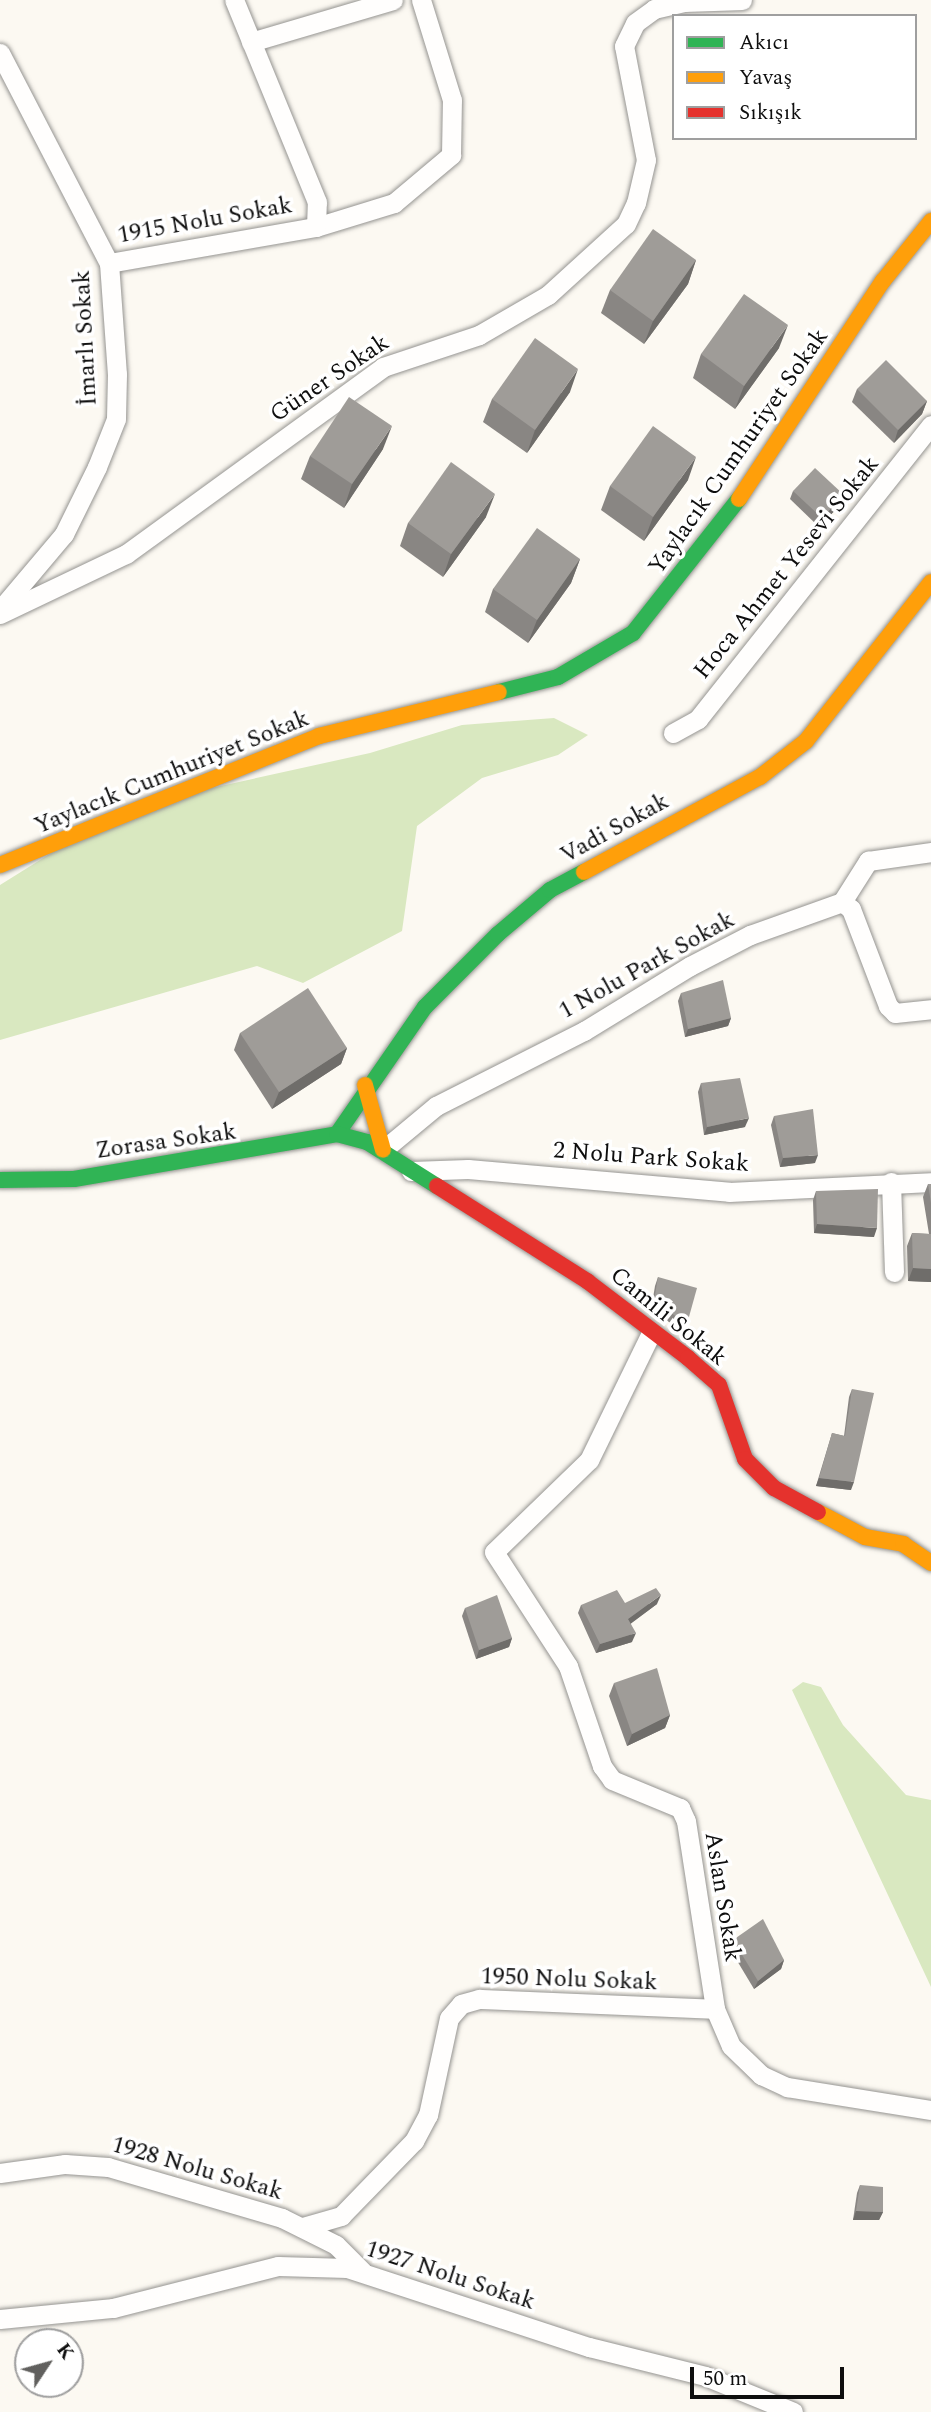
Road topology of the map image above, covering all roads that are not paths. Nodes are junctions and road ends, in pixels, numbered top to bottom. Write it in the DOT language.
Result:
graph roads {
  1 [pos="234,0"];
  2 [pos="393,0"];
  3 [pos="421,0"];
  4 [pos="742,0"];
  5 [pos="251,42"];
  6 [pos="0,53"];
  7 [pos="931,221"];
  8 [pos="316,227"];
  9 [pos="109,262"];
  10 [pos="931,425"];
  11 [pos="931,582"];
  12 [pos="0,612"];
  13 [pos="673,733"];
  14 [pos="931,852"];
  15 [pos="0,865"];
  16 [pos="842,902"];
  17 [pos="931,1009"];
  18 [pos="365,1085"];
  19 [pos="337,1134"];
  20 [pos="383,1150"];
  21 [pos="411,1171"];
  22 [pos="0,1180"];
  23 [pos="891,1182"];
  24 [pos="931,1182"];
  25 [pos="894,1272"];
  26 [pos="651,1333"];
  27 [pos="931,1563"];
  28 [pos="715,2009"];
  29 [pos="931,2110"];
  30 [pos="0,2173"];
  31 [pos="303,2227"];
  32 [pos="364,2272"];
  33 [pos="0,2319"];
  34 [pos="793,2412"];
  1 -- 5 [label="street, 1915 Nolu Sokak"];
  2 -- 5 [label="street"];
  3 -- 8 [label="street"];
  4 -- 12 [label="street, Güner Sokak"];
  5 -- 8 [label="street, 1915 Nolu Sokak"];
  6 -- 9 [label="street, İmarlı Sokak"];
  7 -- 15 [label="street, Yaylacık Cumhuriyet Sokak"];
  8 -- 9 [label="street, 1915 Nolu Sokak"];
  9 -- 12 [label="street, İmarlı Sokak"];
  10 -- 13 [label="street, Hoca Ahmet Yesevi Sokak"];
  11 -- 18 [label="street, Vadi Sokak"];
  14 -- 16 [label="street"];
  16 -- 17 [label="street"];
  16 -- 20 [label="street, 1 Nolu Park Sokak"];
  18 -- 19 [label="street, Vadi Sokak"];
  18 -- 20 [label="street"];
  19 -- 20 [label="street, Camili Sokak"];
  19 -- 22 [label="street, Zorasa Sokak"];
  20 -- 21 [label="street, Camili Sokak"];
  21 -- 23 [label="street, 2 Nolu Park Sokak"];
  21 -- 26 [label="street, Camili Sokak"];
  23 -- 24 [label="street, 2 Nolu Park Sokak"];
  23 -- 25 [label="street"];
  26 -- 27 [label="street, Camili Sokak"];
  26 -- 28 [label="street, Aslan Sokak"];
  28 -- 29 [label="street, Aslan Sokak"];
  28 -- 31 [label="street, 1950 Nolu Sokak"];
  30 -- 31 [label="street, 1928 Nolu Sokak"];
  31 -- 32 [label="street, 1928 Nolu Sokak"];
  32 -- 33 [label="street, 1927 Nolu Sokak"];
  32 -- 34 [label="street, 1927 Nolu Sokak"];
}
